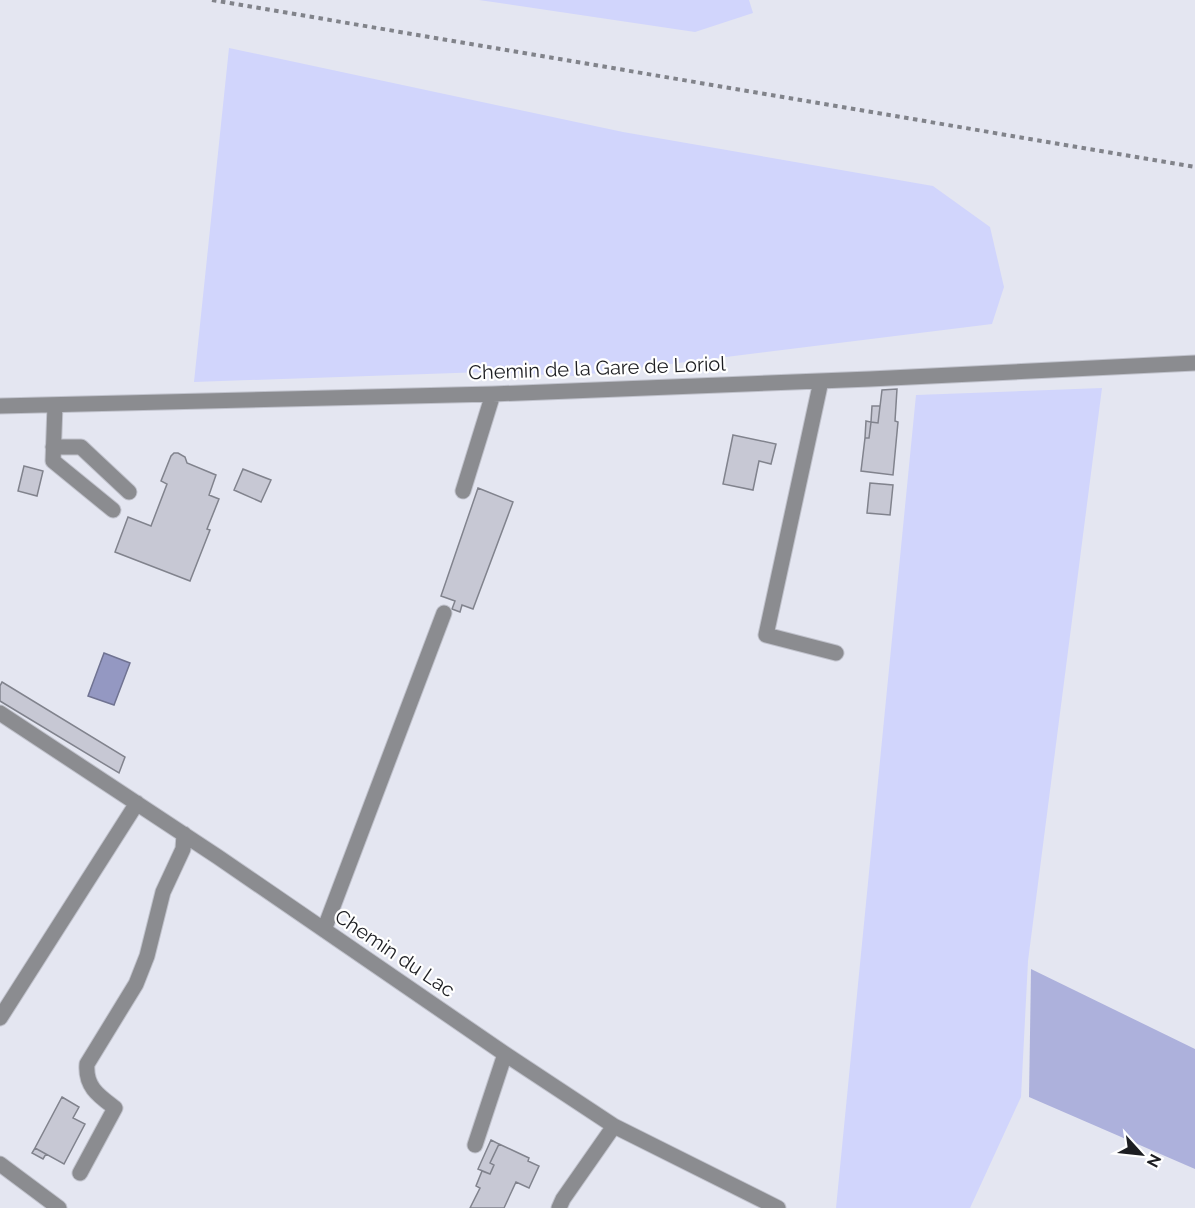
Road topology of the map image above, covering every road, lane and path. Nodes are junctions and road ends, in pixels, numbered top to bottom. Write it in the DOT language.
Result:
graph roads {
  1 [pos="212,0"];
  2 [pos="1195,167"];
  3 [pos="1195,363"];
  4 [pos="821,381"];
  5 [pos="493,394"];
  6 [pos="56,405"];
  7 [pos="0,406"];
  8 [pos="53,447"];
  9 [pos="463,491"];
  10 [pos="129,492"];
  11 [pos="113,510"];
  12 [pos="444,613"];
  13 [pos="836,653"];
  14 [pos="0,713"];
  15 [pos="137,803"];
  16 [pos="184,834"];
  17 [pos="324,930"];
  18 [pos="0,1018"];
  19 [pos="505,1054"];
  20 [pos="614,1126"];
  21 [pos="475,1145"];
  22 [pos="0,1164"];
  23 [pos="80,1173"];
  24 [pos="59,1208"];
  25 [pos="559,1208"];
  26 [pos="778,1208"];
  1 -- 2 [label="path"];
  3 -- 4 [label="street, Chemin de la Gare de Loriol"];
  4 -- 5 [label="street, Chemin de la Gare de Loriol"];
  4 -- 13 [label="street"];
  5 -- 6 [label="street, Chemin de la Gare de Loriol"];
  5 -- 9 [label="street"];
  6 -- 7 [label="street, Chemin de la Gare de Loriol"];
  6 -- 8 [label="street"];
  8 -- 10 [label="street"];
  8 -- 11 [label="street"];
  12 -- 17 [label="street"];
  14 -- 15 [label="street, Chemin du Lac"];
  15 -- 16 [label="street, Chemin du Lac"];
  15 -- 18 [label="street"];
  16 -- 17 [label="street, Chemin du Lac"];
  16 -- 23 [label="street"];
  17 -- 19 [label="street, Chemin du Lac"];
  19 -- 20 [label="street, Chemin du Lac"];
  19 -- 21 [label="street"];
  20 -- 25 [label="street"];
  20 -- 26 [label="street, Chemin du Lac"];
  22 -- 24 [label="street"];
}
